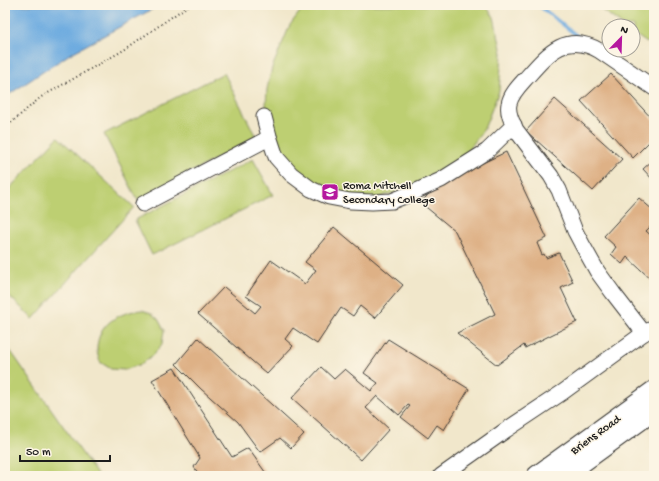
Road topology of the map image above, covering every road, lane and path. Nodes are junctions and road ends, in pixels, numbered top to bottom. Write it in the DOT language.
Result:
graph roads {
  1 [pos="189,5"];
  2 [pos="654,88"];
  3 [pos="264,117"];
  4 [pos="514,126"];
  5 [pos="5,128"];
  6 [pos="269,138"];
  7 [pos="143,204"];
  8 [pos="649,331"];
  9 [pos="654,391"];
  10 [pos="654,410"];
  11 [pos="540,475"];
  12 [pos="441,476"];
  13 [pos="563,476"];
  1 -- 5 [label="path"];
  2 -- 4 [label="lane"];
  3 -- 6 [label="lane"];
  4 -- 6 [label="lane"];
  4 -- 8 [label="lane"];
  6 -- 7 [label="lane"];
  8 -- 12 [label="lane"];
  9 -- 11 [label="main road, Briens Road"];
  10 -- 13 [label="main road, Briens Road"];
}
